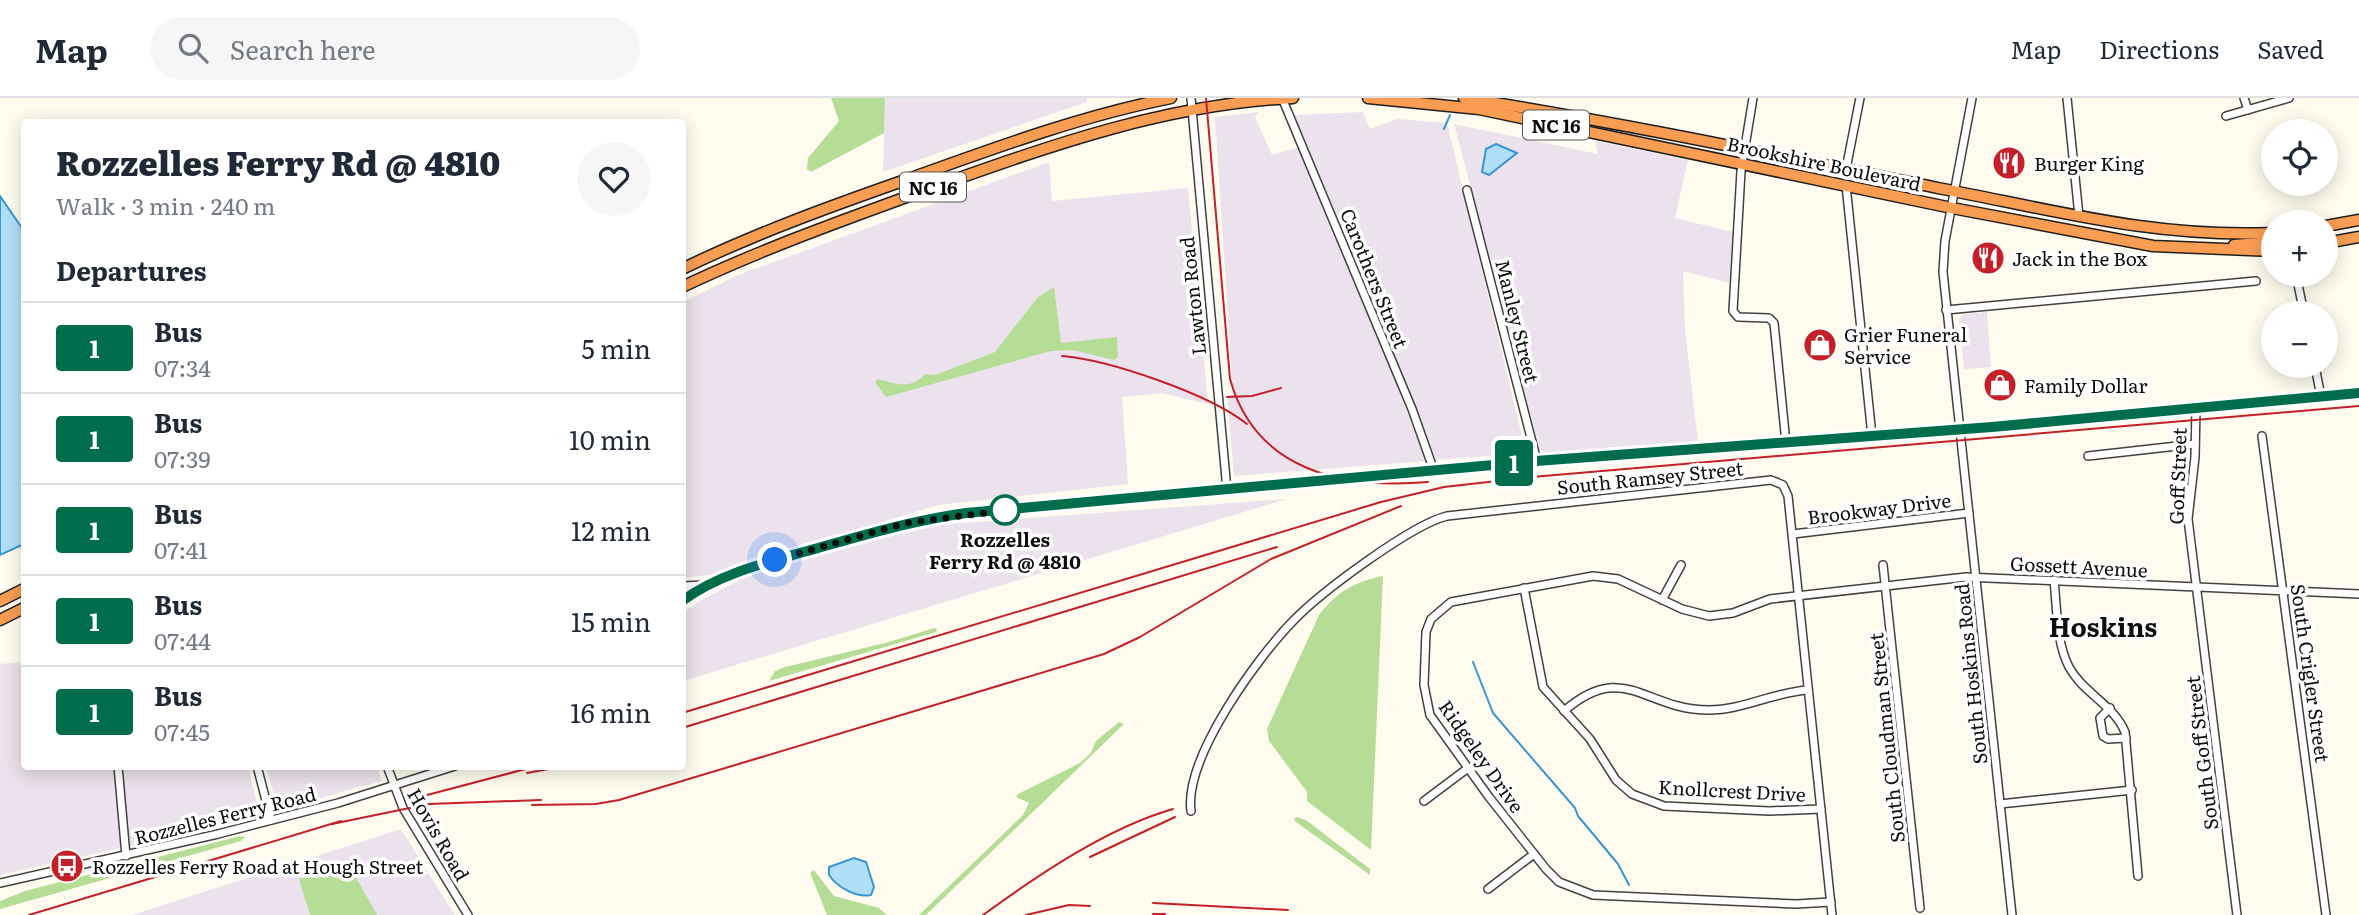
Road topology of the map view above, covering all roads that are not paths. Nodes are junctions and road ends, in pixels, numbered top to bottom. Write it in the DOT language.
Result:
graph roads {
  1 [pos="1171,98"];
  2 [pos="1191,98"];
  3 [pos="1282,98"];
  4 [pos="1293,98"];
  5 [pos="1368,98"];
  6 [pos="1464,98"];
  7 [pos="1753,98"];
  8 [pos="1860,98"];
  9 [pos="1972,98"];
  10 [pos="2067,98"];
  11 [pos="2244,98"];
  12 [pos="2289,98"];
  13 [pos="1192,110"];
  14 [pos="2248,110"];
  15 [pos="2226,116"];
  16 [pos="1744,149"];
  17 [pos="1742,163"];
  18 [pos="1846,169"];
  19 [pos="1846,185"];
  20 [pos="1467,190"];
  21 [pos="1955,191"];
  22 [pos="1952,208"];
  23 [pos="2079,216"];
  24 [pos="2359,220"];
  25 [pos="2338,224"];
  26 [pos="2261,233"];
  27 [pos="2359,237"];
  28 [pos="2338,241"];
  29 [pos="2261,243"];
  30 [pos="2202,250"];
  31 [pos="2261,251"];
  32 [pos="714,253"];
  33 [pos="686,267"];
  34 [pos="720,269"];
  35 [pos="2256,281"];
  36 [pos="686,285"];
  37 [pos="1946,310"];
  38 [pos="2317,378"];
  39 [pos="2359,393"];
  40 [pos="2321,397"];
  41 [pos="2196,408"];
  42 [pos="1959,429"];
  43 [pos="1871,436"];
  44 [pos="2262,436"];
  45 [pos="1786,443"];
  46 [pos="2195,444"];
  47 [pos="2088,456"];
  48 [pos="1536,461"];
  49 [pos="1434,471"];
  50 [pos="1227,490"];
  51 [pos="1969,513"];
  52 [pos="1793,534"];
  53 [pos="1681,565"];
  54 [pos="1883,565"];
  55 [pos="1975,577"];
  56 [pos="2054,580"];
  57 [pos="711,584"];
  58 [pos="1886,585"];
  59 [pos="686,586"];
  60 [pos="2197,587"];
  61 [pos="1524,588"];
  62 [pos="21,590"];
  63 [pos="2284,591"];
  64 [pos="2359,594"];
  65 [pos="1798,595"];
  66 [pos="686,599"];
  67 [pos="1662,600"];
  68 [pos="0,601"];
  69 [pos="21,610"];
  70 [pos="0,620"];
  71 [pos="1808,690"];
  72 [pos="2110,708"];
  73 [pos="1564,711"];
  74 [pos="2126,737"];
  75 [pos="1468,768"];
  76 [pos="118,770"];
  77 [pos="258,770"];
  78 [pos="388,770"];
  79 [pos="443,770"];
  80 [pos="394,786"];
  81 [pos="2132,790"];
  82 [pos="1424,801"];
  83 [pos="2000,804"];
  84 [pos="1190,808"];
  85 [pos="1821,809"];
  86 [pos="271,820"];
  87 [pos="1534,854"];
  88 [pos="126,856"];
  89 [pos="2138,876"];
  90 [pos="0,883"];
  91 [pos="1488,889"];
  92 [pos="1831,902"];
  93 [pos="1920,908"];
  94 [pos="468,915"];
  95 [pos="1832,915"];
  96 [pos="2012,915"];
  97 [pos="2237,915"];
  98 [pos="2326,915"];
  1 -- 32 [label="highway, NC 16"];
  2 -- 13 [label="street, Lawton Road"];
  3 -- 4 [label="highway, NC 16"];
  3 -- 13 [label="highway, NC 16"];
  3 -- 49 [label="street, Carothers Street"];
  5 -- 17 [label="highway, Brookshire Boulevard / NC 16"];
  6 -- 16 [label="highway, Brookshire Boulevard / NC 16"];
  7 -- 16 [label="street"];
  8 -- 18 [label="street"];
  9 -- 21 [label="street, South Hoskins Road"];
  10 -- 23 [label="street"];
  11 -- 14 [label="street"];
  12 -- 14 [label="street"];
  13 -- 34 [label="highway, NC 16"];
  13 -- 50 [label="street, Lawton Road"];
  14 -- 15 [label="street"];
  16 -- 17 [label="street"];
  16 -- 18 [label="highway, Brookshire Boulevard / NC 16"];
  17 -- 19 [label="highway, Brookshire Boulevard / NC 16"];
  17 -- 45 [label="street"];
  18 -- 21 [label="highway, Brookshire Boulevard / NC 16"];
  19 -- 22 [label="highway, Brookshire Boulevard / NC 16"];
  19 -- 43 [label="street"];
  20 -- 48 [label="street, Manley Street"];
  21 -- 22 [label="street, South Hoskins Road"];
  21 -- 23 [label="highway, Brookshire Boulevard / NC 16"];
  22 -- 30 [label="highway, Brookshire Boulevard / NC 16"];
  22 -- 37 [label="street, South Hoskins Road"];
  23 -- 26 [label="highway, Brookshire Boulevard / NC 16"];
  24 -- 25 [label="highway"];
  27 -- 28 [label="highway"];
  29 -- 30 [label="highway"];
  30 -- 31 [label="highway, Brookshire Boulevard / NC 16"];
  32 -- 33 [label="highway, NC 16"];
  32 -- 34 [label="highway"];
  34 -- 36 [label="highway, NC 16"];
  35 -- 37 [label="street"];
  37 -- 42 [label="street, South Hoskins Road"];
  38 -- 40 [label="street"];
  39 -- 40 [label="street"];
  40 -- 41 [label="street"];
  41 -- 42 [label="street"];
  41 -- 46 [label="street, Goff Street"];
  42 -- 43 [label="street"];
  42 -- 51 [label="street, South Hoskins Road"];
  43 -- 45 [label="street"];
  44 -- 63 [label="street, South Crigler Street"];
  45 -- 48 [label="street"];
  46 -- 47 [label="street"];
  46 -- 60 [label="street, Goff Street"];
  48 -- 49 [label="street"];
  49 -- 50 [label="street"];
  50 -- 57 [label="street"];
  51 -- 52 [label="street, Brookway Drive"];
  51 -- 55 [label="street, South Hoskins Road"];
  52 -- 65 [label="street, South Ramsey Street"];
  52 -- 84 [label="street, South Ramsey Street"];
  53 -- 67 [label="street"];
  54 -- 58 [label="street, South Cloudman Street"];
  55 -- 56 [label="street, Gossett Avenue"];
  55 -- 58 [label="street, Gossett Avenue"];
  55 -- 83 [label="street, South Hoskins Road"];
  56 -- 60 [label="street, Gossett Avenue"];
  56 -- 72 [label="street"];
  57 -- 59 [label="street"];
  57 -- 66 [label="street"];
  58 -- 65 [label="street, Gossett Avenue"];
  58 -- 93 [label="street, South Cloudman Street"];
  60 -- 63 [label="street, Gossett Avenue"];
  60 -- 97 [label="street, South Goff Street"];
  61 -- 67 [label="street, Ridgeley Drive"];
  61 -- 73 [label="street, Knollcrest Drive"];
  61 -- 75 [label="street, Ridgeley Drive"];
  62 -- 68 [label="highway"];
  63 -- 64 [label="street, Gossett Avenue"];
  63 -- 98 [label="street, South Crigler Street"];
  65 -- 67 [label="street, Ridgeley Drive"];
  65 -- 71 [label="street, South Ramsey Street"];
  69 -- 70 [label="highway"];
  71 -- 73 [label="street"];
  71 -- 85 [label="street, South Ramsey Street"];
  72 -- 74 [label="street"];
  72 -- 74 [label="street"];
  73 -- 85 [label="street, Knollcrest Drive"];
  74 -- 81 [label="street"];
  75 -- 82 [label="street"];
  75 -- 87 [label="street, Ridgeley Drive"];
  76 -- 88 [label="street"];
  77 -- 86 [label="street"];
  78 -- 80 [label="street, Hovis Road"];
  79 -- 80 [label="street, Rozzelles Ferry Road"];
  80 -- 86 [label="street, Rozzelles Ferry Road"];
  80 -- 94 [label="street, Hovis Road"];
  81 -- 83 [label="street"];
  81 -- 89 [label="street"];
  83 -- 96 [label="street, South Hoskins Road"];
  85 -- 92 [label="street, South Ramsey Street"];
  86 -- 88 [label="street, Rozzelles Ferry Road"];
  87 -- 91 [label="street"];
  87 -- 92 [label="street, Ridgeley Drive"];
  88 -- 90 [label="street, Rozzelles Ferry Road"];
  92 -- 95 [label="street, South Ramsey Street"];
}
